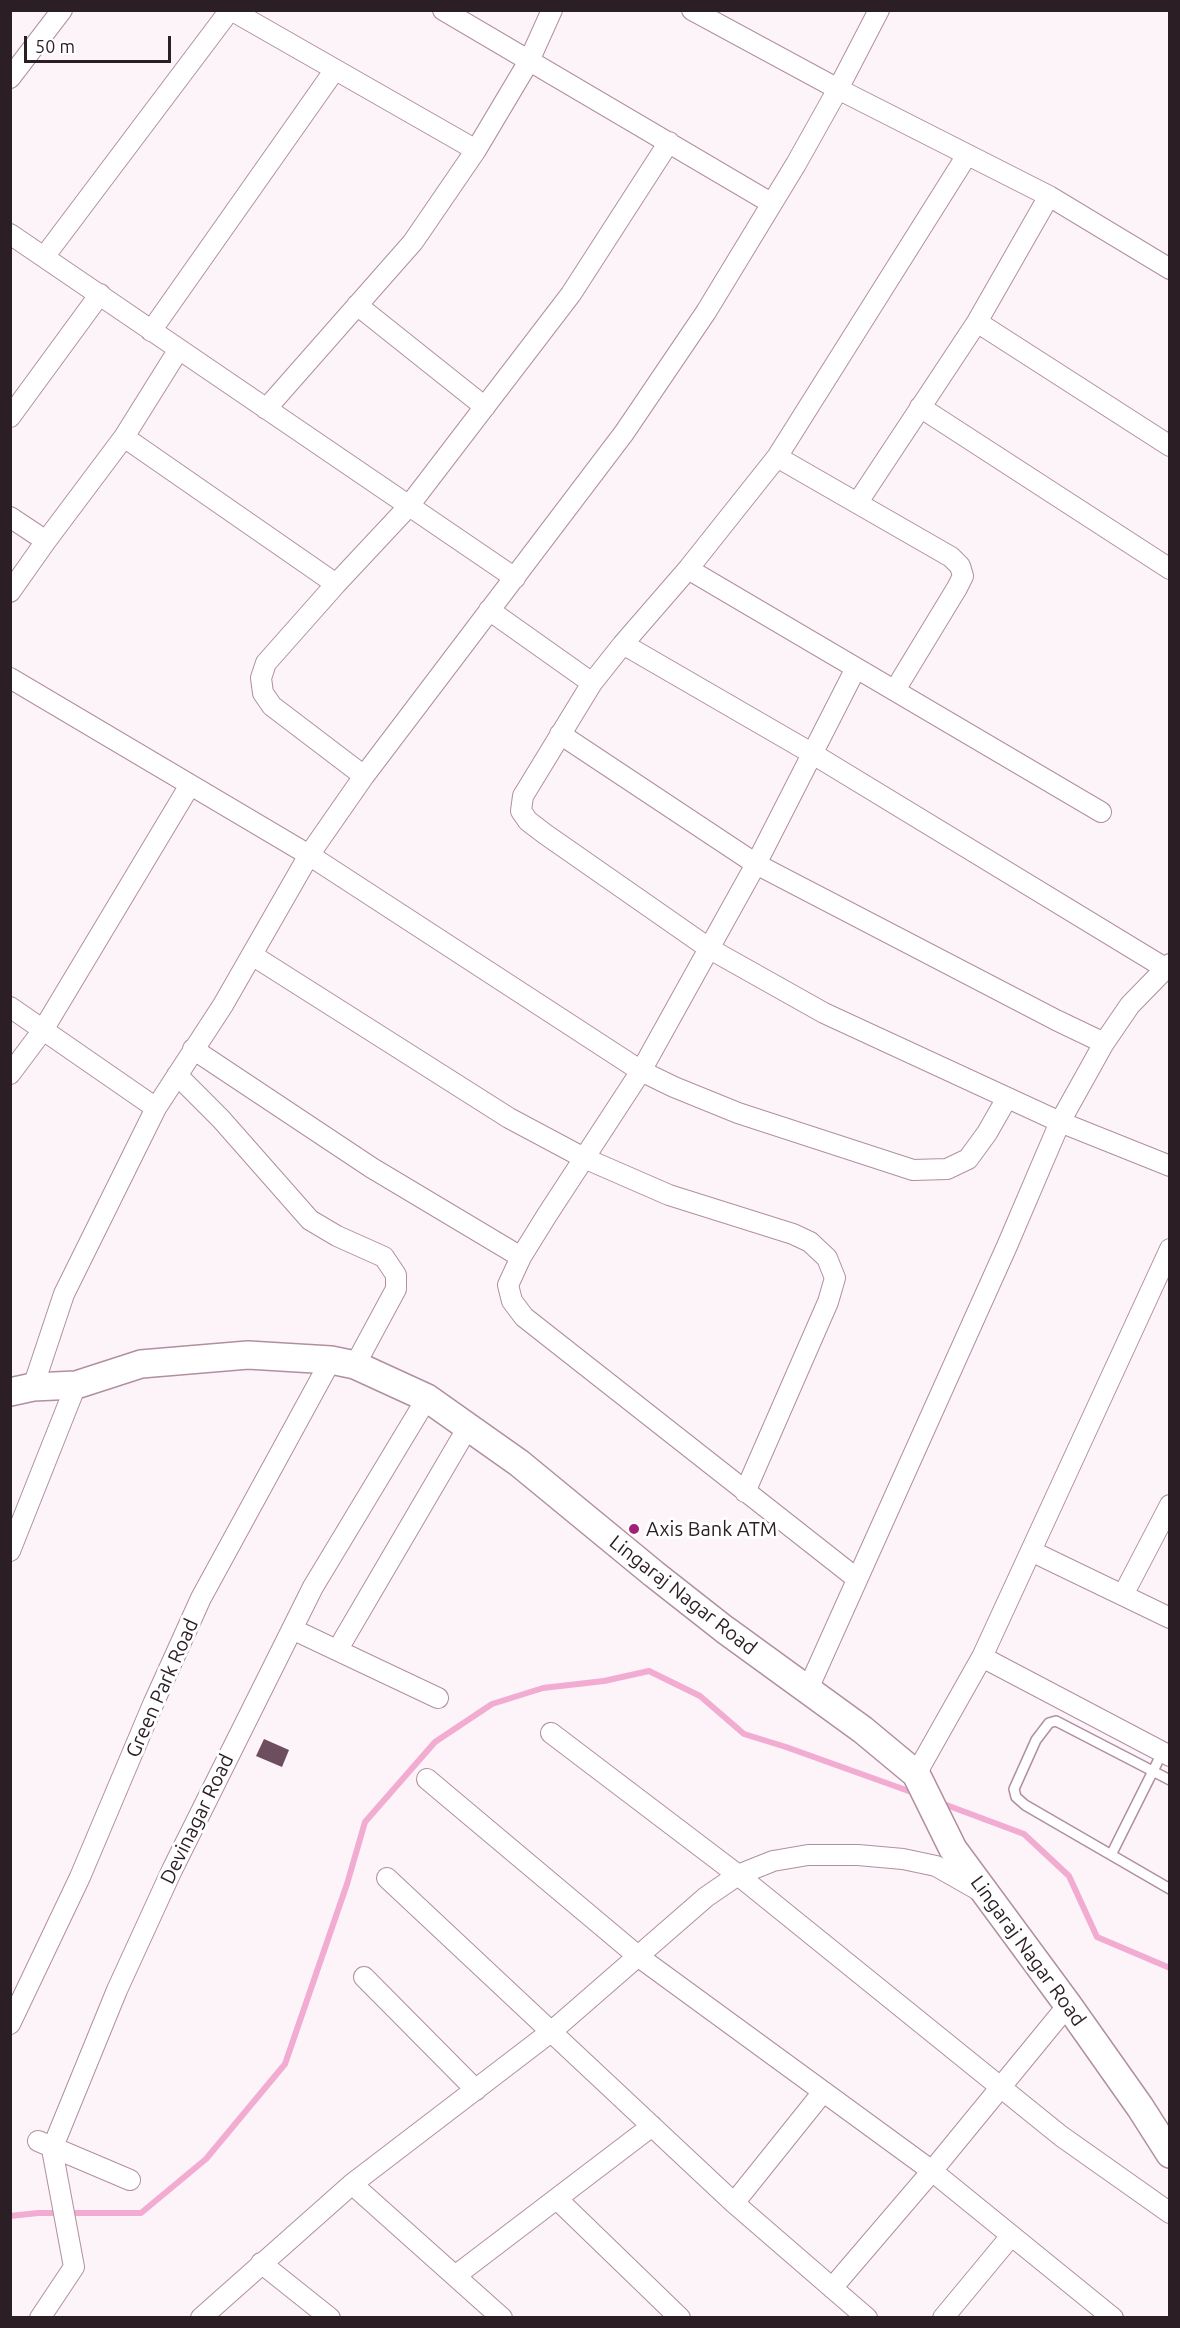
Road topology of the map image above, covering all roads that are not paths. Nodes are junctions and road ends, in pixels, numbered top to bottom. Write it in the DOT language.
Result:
graph roads {
  1 [pos="62,10"];
  2 [pos="230,10"];
  3 [pos="443,10"];
  4 [pos="552,10"];
  5 [pos="692,10"];
  6 [pos="879,10"];
  7 [pos="529,61"];
  8 [pos="334,71"];
  9 [pos="10,78"];
  10 [pos="838,89"];
  11 [pos="669,142"];
  12 [pos="476,150"];
  13 [pos="967,155"];
  14 [pos="1049,196"];
  15 [pos="771,203"];
  16 [pos="10,234"];
  17 [pos="44,257"];
  18 [pos="1170,268"];
  19 [pos="100,294"];
  20 [pos="357,305"];
  21 [pos="977,322"];
  22 [pos="152,331"];
  23 [pos="179,349"];
  24 [pos="13,407"];
  25 [pos="485,407"];
  26 [pos="920,407"];
  27 [pos="266,409"];
  28 [pos="124,437"];
  29 [pos="1170,446"];
  30 [pos="777,458"];
  31 [pos="858,502"];
  32 [pos="408,507"];
  33 [pos="10,517"];
  34 [pos="46,541"];
  35 [pos="688,569"];
  36 [pos="1170,569"];
  37 [pos="514,578"];
  38 [pos="336,584"];
  39 [pos="10,592"];
  40 [pos="489,610"];
  41 [pos="623,644"];
  42 [pos="856,668"];
  43 [pos="10,678"];
  44 [pos="592,684"];
  45 [pos="895,690"];
  46 [pos="560,734"];
  47 [pos="813,754"];
  48 [pos="364,776"];
  49 [pos="190,785"];
  50 [pos="1101,812"];
  51 [pos="309,855"];
  52 [pos="756,864"];
  53 [pos="710,949"];
  54 [pos="252,955"];
  55 [pos="1167,966"];
  56 [pos="10,1007"];
  57 [pos="43,1030"];
  58 [pos="1104,1043"];
  59 [pos="192,1049"];
  60 [pos="641,1071"];
  61 [pos="10,1074"];
  62 [pos="177,1075"];
  63 [pos="1007,1098"];
  64 [pos="156,1108"];
  65 [pos="1060,1122"];
  66 [pos="584,1158"];
  67 [pos="1170,1166"];
  68 [pos="1170,1248"];
  69 [pos="521,1257"];
  70 [pos="343,1363"];
  71 [pos="76,1385"];
  72 [pos="22,1389"];
  73 [pos="427,1398"];
  74 [pos="468,1427"];
  75 [pos="745,1492"];
  76 [pos="1170,1505"];
  77 [pos="10,1551"];
  78 [pos="1031,1551"];
  79 [pos="856,1578"];
  80 [pos="1123,1595"];
  81 [pos="1170,1618"];
  82 [pos="292,1629"];
  83 [pos="338,1649"];
  84 [pos="981,1657"];
  85 [pos="808,1689"];
  86 [pos="438,1698"];
  87 [pos="551,1733"];
  88 [pos="1166,1754"];
  89 [pos="1154,1771"];
  90 [pos="427,1779"];
  91 [pos="1170,1779"];
  92 [pos="920,1782"];
  93 [pos="1111,1855"];
  94 [pos="738,1875"];
  95 [pos="387,1878"];
  96 [pos="1170,1889"];
  97 [pos="987,1895"];
  98 [pos="639,1958"];
  99 [pos="364,1977"];
  100 [pos="1068,2005"];
  101 [pos="10,2024"];
  102 [pos="552,2031"];
  103 [pos="1000,2088"];
  104 [pos="476,2090"];
  105 [pos="823,2092"];
  106 [pos="652,2126"];
  107 [pos="45,2145"];
  108 [pos="1170,2154"];
  109 [pos="932,2171"];
  110 [pos="130,2180"];
  111 [pos="352,2184"];
  112 [pos="557,2199"];
  113 [pos="734,2203"];
  114 [pos="1170,2213"];
  115 [pos="1011,2235"];
  116 [pos="261,2263"];
  117 [pos="455,2276"];
  118 [pos="832,2288"];
  119 [pos="1090,2311"];
  120 [pos="211,2315"];
  121 [pos="40,2318"];
  122 [pos="330,2318"];
  123 [pos="502,2318"];
  124 [pos="680,2318"];
  125 [pos="867,2318"];
  126 [pos="943,2318"];
  127 [pos="1113,2318"];
  1 -- 9 [label="street"];
  2 -- 8 [label="street"];
  2 -- 17 [label="street"];
  3 -- 7 [label="street"];
  4 -- 7 [label="street"];
  5 -- 10 [label="street"];
  6 -- 10 [label="street"];
  7 -- 11 [label="street"];
  7 -- 12 [label="street"];
  8 -- 12 [label="street"];
  8 -- 22 [label="street"];
  10 -- 13 [label="street"];
  10 -- 15 [label="street"];
  11 -- 15 [label="street"];
  11 -- 25 [label="street"];
  12 -- 20 [label="street"];
  13 -- 14 [label="street"];
  13 -- 30 [label="street"];
  14 -- 18 [label="street"];
  14 -- 21 [label="street"];
  15 -- 37 [label="street"];
  16 -- 17 [label="street"];
  17 -- 19 [label="street"];
  19 -- 22 [label="street"];
  19 -- 24 [label="street"];
  20 -- 25 [label="street"];
  20 -- 27 [label="street"];
  21 -- 26 [label="street"];
  21 -- 29 [label="street"];
  22 -- 23 [label="street"];
  23 -- 27 [label="street"];
  23 -- 28 [label="street"];
  25 -- 32 [label="street"];
  26 -- 31 [label="street"];
  26 -- 36 [label="street"];
  27 -- 32 [label="street"];
  28 -- 34 [label="street"];
  28 -- 38 [label="street"];
  30 -- 31 [label="street"];
  30 -- 35 [label="street"];
  31 -- 45 [label="street"];
  32 -- 37 [label="street"];
  32 -- 38 [label="street"];
  33 -- 34 [label="street"];
  34 -- 39 [label="street"];
  35 -- 41 [label="street"];
  35 -- 42 [label="street"];
  37 -- 40 [label="street"];
  38 -- 48 [label="street"];
  40 -- 44 [label="street"];
  40 -- 48 [label="street"];
  41 -- 44 [label="street"];
  41 -- 47 [label="street"];
  42 -- 45 [label="street"];
  42 -- 47 [label="street"];
  43 -- 49 [label="street"];
  44 -- 46 [label="street"];
  45 -- 50 [label="street"];
  46 -- 52 [label="street"];
  46 -- 53 [label="street"];
  47 -- 52 [label="street"];
  47 -- 55 [label="street"];
  48 -- 51 [label="street"];
  49 -- 51 [label="street"];
  49 -- 57 [label="street"];
  51 -- 54 [label="street"];
  51 -- 60 [label="street"];
  52 -- 53 [label="street"];
  52 -- 58 [label="street"];
  53 -- 60 [label="street"];
  53 -- 63 [label="street"];
  54 -- 59 [label="street"];
  54 -- 66 [label="street"];
  55 -- 58 [label="street"];
  56 -- 57 [label="street"];
  57 -- 61 [label="street"];
  57 -- 64 [label="street"];
  58 -- 65 [label="street"];
  59 -- 62 [label="street"];
  59 -- 69 [label="street"];
  60 -- 63 [label="street"];
  60 -- 66 [label="street"];
  62 -- 64 [label="street"];
  62 -- 70 [label="street, Green Park Road"];
  63 -- 65 [label="street"];
  64 -- 72 [label="street"];
  65 -- 67 [label="street"];
  65 -- 79 [label="street"];
  66 -- 69 [label="street"];
  66 -- 75 [label="street"];
  68 -- 78 [label="street"];
  69 -- 75 [label="street"];
  70 -- 71 [label="street, Lingaraj Nagar Road"];
  70 -- 73 [label="street, Lingaraj Nagar Road"];
  70 -- 101 [label="street, Green Park Road"];
  71 -- 72 [label="street, Lingaraj Nagar Road"];
  71 -- 77 [label="street"];
  73 -- 74 [label="street, Lingaraj Nagar Road"];
  73 -- 82 [label="street, Devinagar Road"];
  74 -- 83 [label="street"];
  74 -- 85 [label="street, Lingaraj Nagar Road"];
  75 -- 79 [label="street"];
  76 -- 80 [label="street"];
  78 -- 80 [label="street"];
  78 -- 84 [label="street"];
  79 -- 85 [label="street"];
  80 -- 81 [label="street"];
  82 -- 83 [label="street"];
  82 -- 107 [label="street, Devinagar Road"];
  83 -- 86 [label="street"];
  84 -- 88 [label="street"];
  84 -- 92 [label="street"];
  85 -- 92 [label="street, Lingaraj Nagar Road"];
  87 -- 94 [label="street"];
  88 -- 89 [label="lane"];
  89 -- 91 [label="lane"];
  89 -- 93 [label="lane"];
  89 -- 93 [label="lane"];
  90 -- 98 [label="street"];
  92 -- 97 [label="street, Lingaraj Nagar Road"];
  93 -- 96 [label="lane"];
  94 -- 97 [label="street"];
  94 -- 98 [label="street"];
  94 -- 103 [label="street"];
  95 -- 102 [label="street"];
  97 -- 100 [label="street, Lingaraj Nagar Road"];
  98 -- 102 [label="street"];
  98 -- 105 [label="street"];
  99 -- 104 [label="street"];
  100 -- 103 [label="street"];
  100 -- 108 [label="street, Lingaraj Nagar Road"];
  102 -- 104 [label="street"];
  102 -- 106 [label="street"];
  103 -- 109 [label="street"];
  103 -- 114 [label="street"];
  104 -- 111 [label="street"];
  105 -- 109 [label="street"];
  105 -- 113 [label="street"];
  106 -- 112 [label="street"];
  106 -- 113 [label="street"];
  107 -- 110 [label="street"];
  107 -- 121 [label="street"];
  109 -- 115 [label="street"];
  109 -- 118 [label="street"];
  111 -- 116 [label="street"];
  111 -- 117 [label="street"];
  112 -- 117 [label="street"];
  112 -- 124 [label="street"];
  113 -- 118 [label="street"];
  115 -- 119 [label="street"];
  115 -- 126 [label="street"];
  116 -- 120 [label="street"];
  116 -- 122 [label="street"];
  117 -- 123 [label="street"];
  118 -- 125 [label="street"];
  119 -- 127 [label="street"];
}
